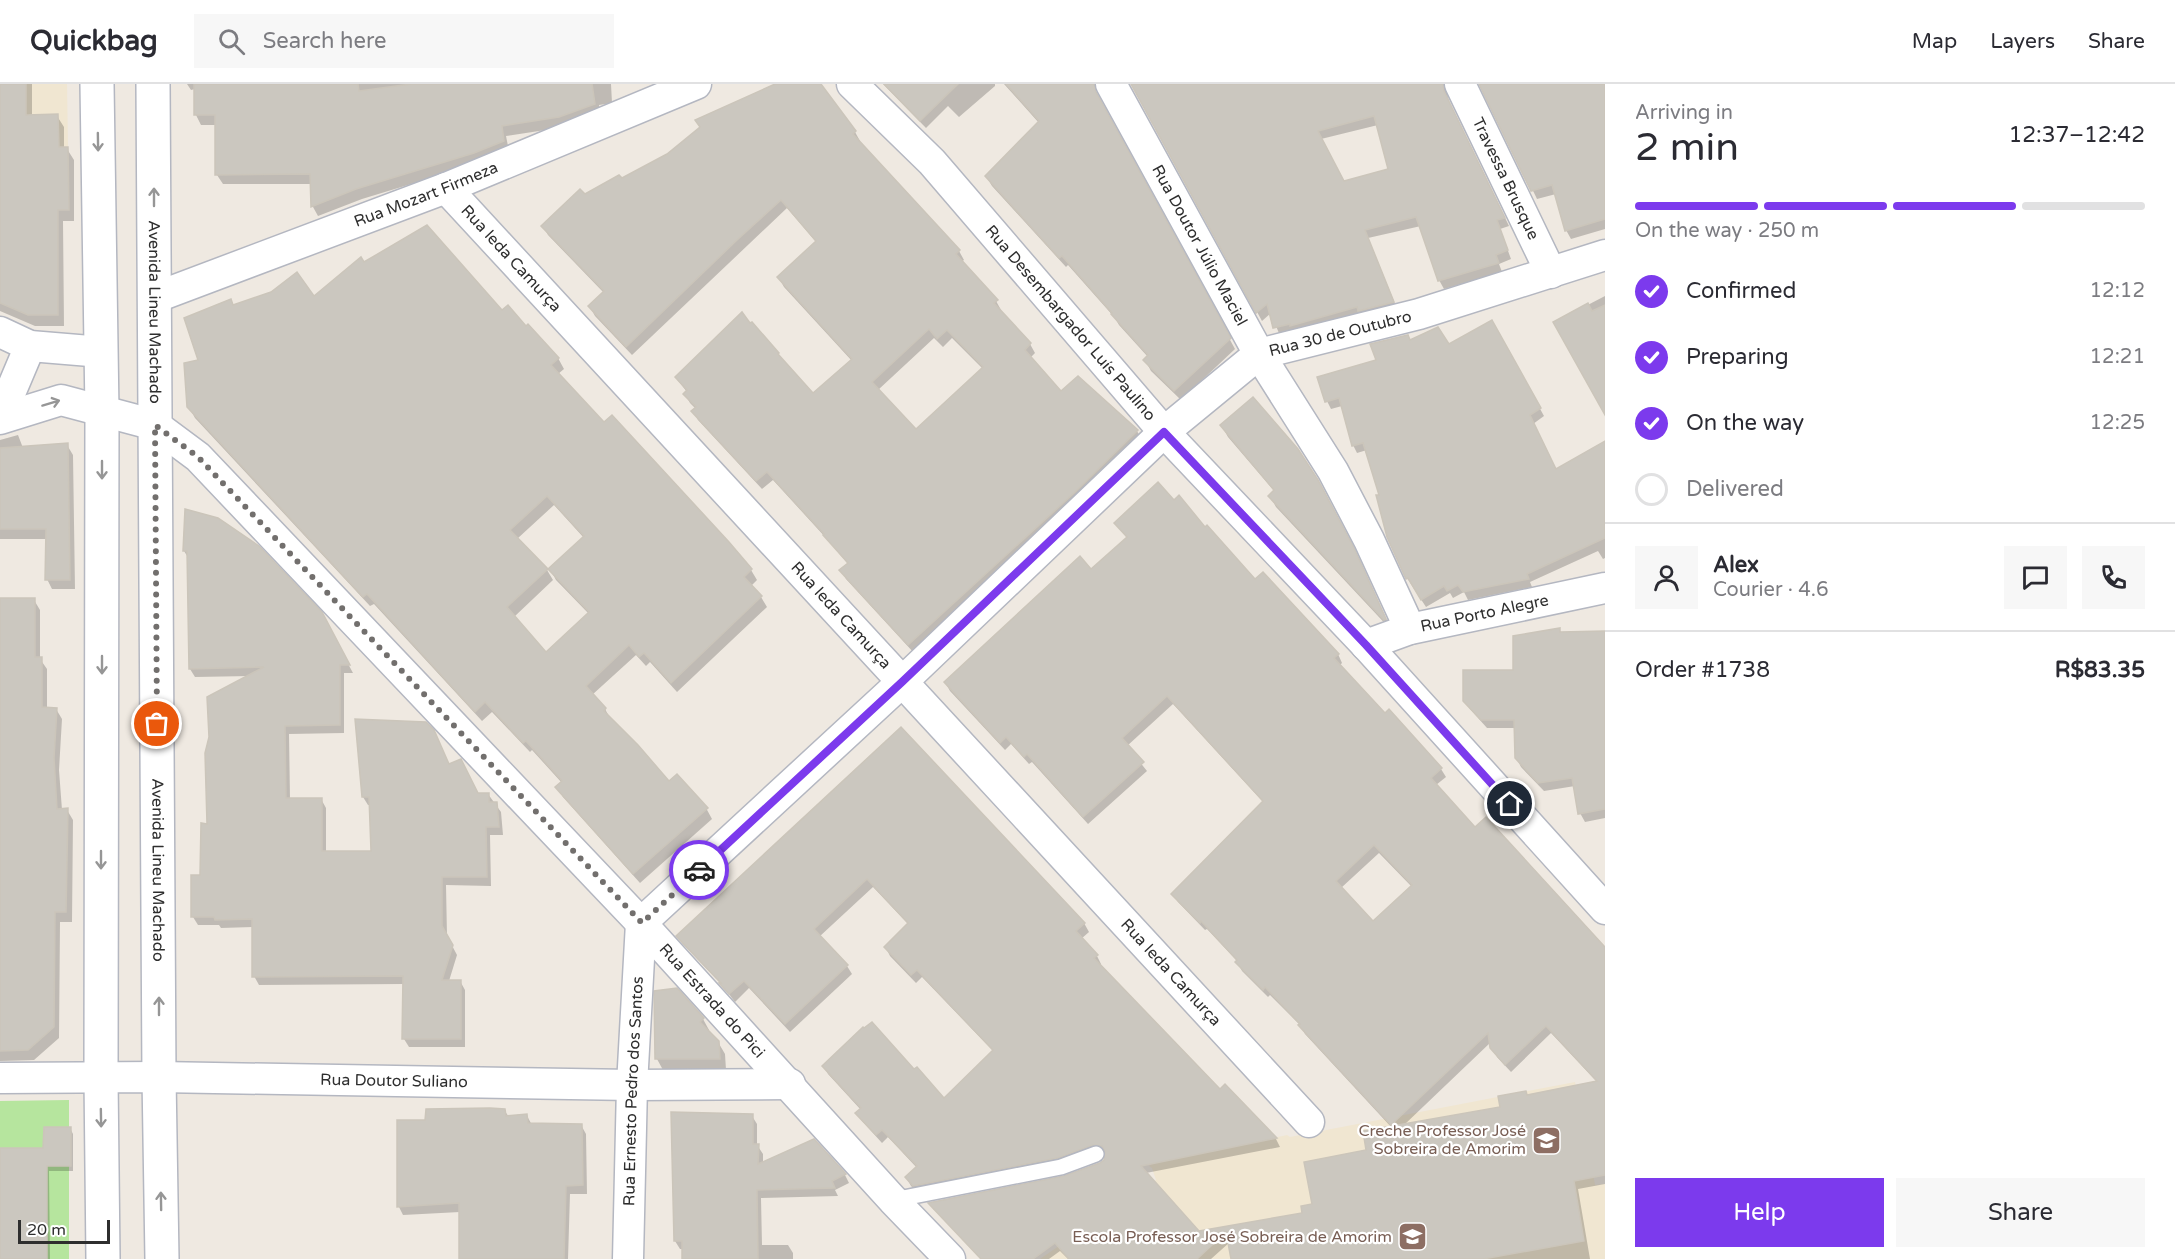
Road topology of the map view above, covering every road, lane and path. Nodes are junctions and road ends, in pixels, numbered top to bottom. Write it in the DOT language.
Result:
graph roads {
  1 [pos="97,84"];
  2 [pos="153,84"];
  3 [pos="696,84"];
  4 [pos="852,84"];
  5 [pos="1111,84"];
  6 [pos="1460,84"];
  7 [pos="640,95"];
  8 [pos="446,188"];
  9 [pos="1605,255"];
  10 [pos="1551,273"];
  11 [pos="154,298"];
  12 [pos="0,332"];
  13 [pos="30,346"];
  14 [pos="102,352"];
  15 [pos="1259,354"];
  16 [pos="102,411"];
  17 [pos="0,418"];
  18 [pos="155,425"];
  19 [pos="1164,432"];
  20 [pos="1605,588"];
  21 [pos="1410,629"];
  22 [pos="1366,645"];
  23 [pos="902,682"];
  24 [pos="1605,909"];
  25 [pos="642,923"];
  26 [pos="159,1077"];
  27 [pos="0,1078"];
  28 [pos="101,1078"];
  29 [pos="790,1084"];
  30 [pos="632,1085"];
  31 [pos="1309,1122"];
  32 [pos="1096,1154"];
  33 [pos="893,1200"];
  34 [pos="103,1259"];
  35 [pos="162,1259"];
  36 [pos="628,1259"];
  37 [pos="950,1259"];
  1 -- 14 [label="street, one-way"];
  11 -- 2 [label="street, Avenida Lineu Machado, one-way"];
  3 -- 7 [label="street, Rua Mozart Firmeza"];
  4 -- 19 [label="street, Rua Desembargador Luís Paulino"];
  5 -- 15 [label="street, Rua Doutor Júlio Maciel"];
  6 -- 10 [label="street, Travessa Brusque"];
  7 -- 8 [label="street, Rua Mozart Firmeza"];
  8 -- 11 [label="street, Rua Mozart Firmeza"];
  8 -- 23 [label="street, Rua Ieda Camurça"];
  9 -- 10 [label="street, Rua 30 de Outubro"];
  10 -- 15 [label="street, Rua 30 de Outubro"];
  11 -- 18 [label="street, Avenida Lineu Machado"];
  12 -- 13 [label="street"];
  13 -- 14 [label="street"];
  13 -- 17 [label="street"];
  14 -- 16 [label="street"];
  15 -- 19 [label="street, Rua 30 de Outubro"];
  15 -- 21 [label="street, Rua Doutor Júlio Maciel"];
  17 -- 16 [label="street, one-way"];
  16 -- 18 [label="street, Rua Estrada do Pici"];
  16 -- 28 [label="street, one-way"];
  18 -- 25 [label="street, Rua Estrada do Pici"];
  26 -- 18 [label="street, Avenida Lineu Machado, one-way"];
  19 -- 22 [label="street, Rua Desembargador Luís Paulino"];
  19 -- 23 [label="street, Rua 30 de Outubro"];
  20 -- 21 [label="street, Rua Porto Alegre"];
  21 -- 22 [label="street, Rua Porto Alegre"];
  22 -- 24 [label="street, Rua Desembargador Luís Paulino"];
  23 -- 25 [label="street, Rua 30 de Outubro"];
  23 -- 31 [label="street, Rua Ieda Camurça"];
  25 -- 29 [label="street, Rua Estrada do Pici"];
  25 -- 30 [label="street, Rua Ernesto Pedro dos Santos"];
  26 -- 28 [label="street, Rua Doutor Suliano"];
  26 -- 30 [label="street, Rua Doutor Suliano"];
  35 -- 26 [label="street, Avenida Lineu Machado, one-way"];
  27 -- 28 [label="street, Rua Doutor Suliano"];
  28 -- 34 [label="street, one-way"];
  29 -- 30 [label="street, Rua Doutor Suliano"];
  29 -- 33 [label="street, Rua Estrada do Pici"];
  30 -- 36 [label="street, Rua Ernesto Pedro dos Santos"];
  32 -- 33 [label="lane"];
  33 -- 37 [label="street, Rua Estrada do Pici"];
}
